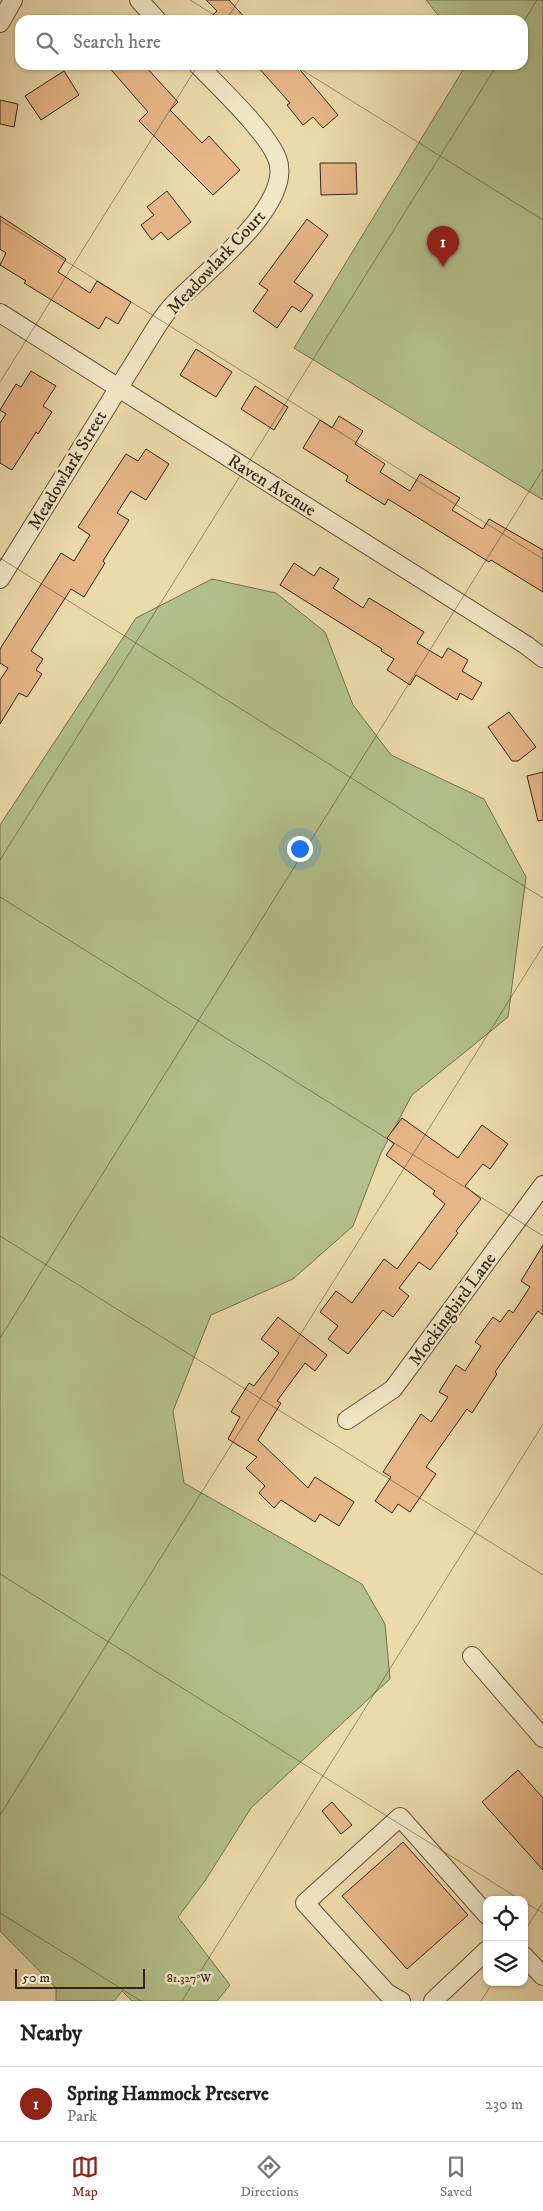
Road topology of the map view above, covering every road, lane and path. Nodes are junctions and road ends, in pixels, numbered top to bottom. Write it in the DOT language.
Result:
graph roads {
  1 [pos="12,0"];
  2 [pos="138,0"];
  3 [pos="152,15"];
  4 [pos="0,23"];
  5 [pos="203,70"];
  6 [pos="0,313"];
  7 [pos="118,387"];
  8 [pos="0,579"];
  9 [pos="543,658"];
  10 [pos="543,1185"];
  11 [pos="348,1420"];
  12 [pos="472,1656"];
  13 [pos="543,1738"];
  14 [pos="483,1910"];
  15 [pos="483,1954"];
  16 [pos="528,1960"];
  17 [pos="543,1976"];
  18 [pos="402,2001"];
  19 [pos="433,2001"];
  1 -- 4 [label="street"];
  2 -- 3 [label="street"];
  5 -- 7 [label="street, Meadowlark Court"];
  6 -- 7 [label="street, Raven Avenue"];
  7 -- 8 [label="street, Meadowlark Street"];
  7 -- 9 [label="street, Raven Avenue"];
  10 -- 11 [label="street, Mockingbird Lane"];
  12 -- 13 [label="street"];
  14 -- 18 [label="street"];
  15 -- 19 [label="street"];
  16 -- 17 [label="street"];
}
